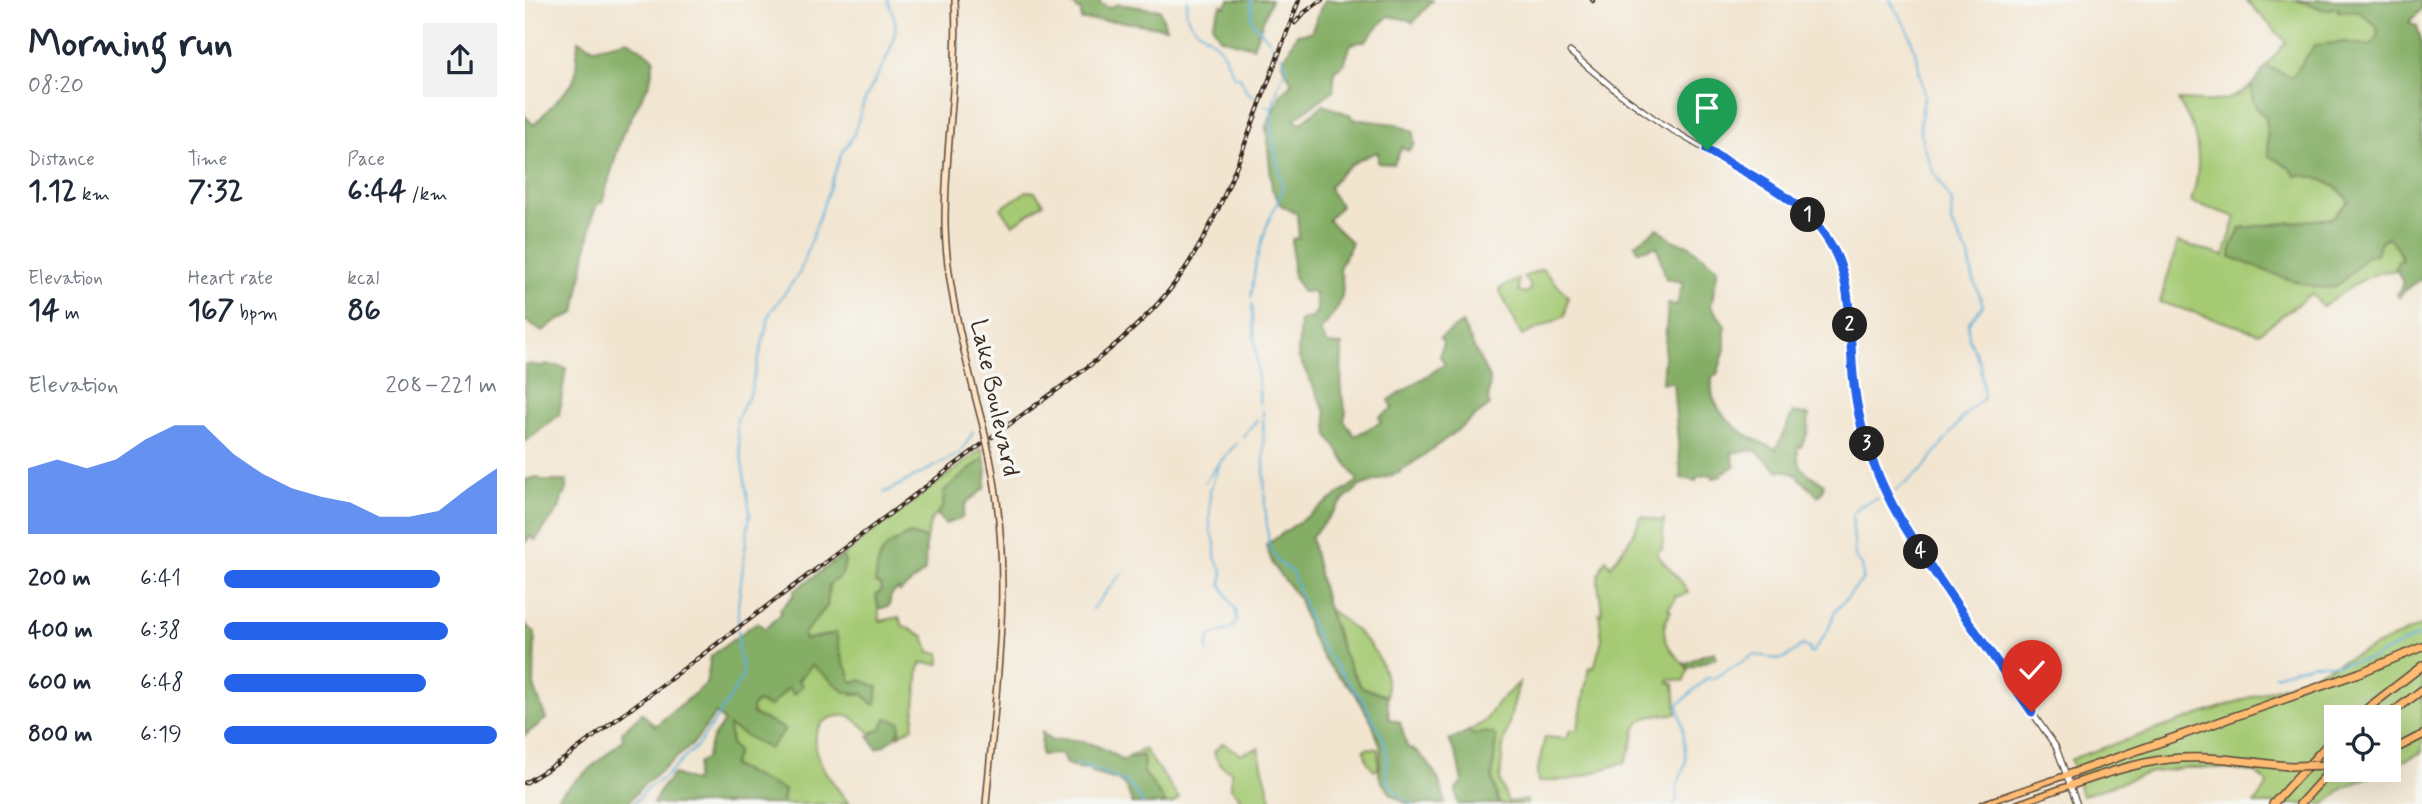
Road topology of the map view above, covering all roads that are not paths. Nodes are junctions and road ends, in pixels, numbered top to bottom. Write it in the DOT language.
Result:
graph roads {
  1 [pos="955,0"];
  2 [pos="1570,52"];
  3 [pos="2422,647"];
  4 [pos="2422,666"];
  5 [pos="2422,690"];
  6 [pos="2372,705"];
  7 [pos="2401,706"];
  8 [pos="2422,735"];
  9 [pos="2401,746"];
  10 [pos="2324,748"];
  11 [pos="2324,764"];
  12 [pos="2067,775"];
  13 [pos="2324,777"];
  14 [pos="2071,785"];
  15 [pos="986,804"];
  16 [pos="1982,804"];
  17 [pos="2017,804"];
  18 [pos="2077,804"];
  19 [pos="2273,804"];
  20 [pos="2300,804"];
  1 -- 15 [label="main road, Lake Boulevard, bridge"];
  2 -- 12 [label="street"];
  3 -- 12 [label="highway"];
  4 -- 6 [label="highway"];
  5 -- 7 [label="highway"];
  8 -- 9 [label="highway"];
  10 -- 19 [label="highway"];
  11 -- 14 [label="highway, bridge"];
  12 -- 14 [label="street"];
  12 -- 16 [label="main road"];
  13 -- 20 [label="highway"];
  14 -- 17 [label="main road"];
  14 -- 18 [label="street"];
}
